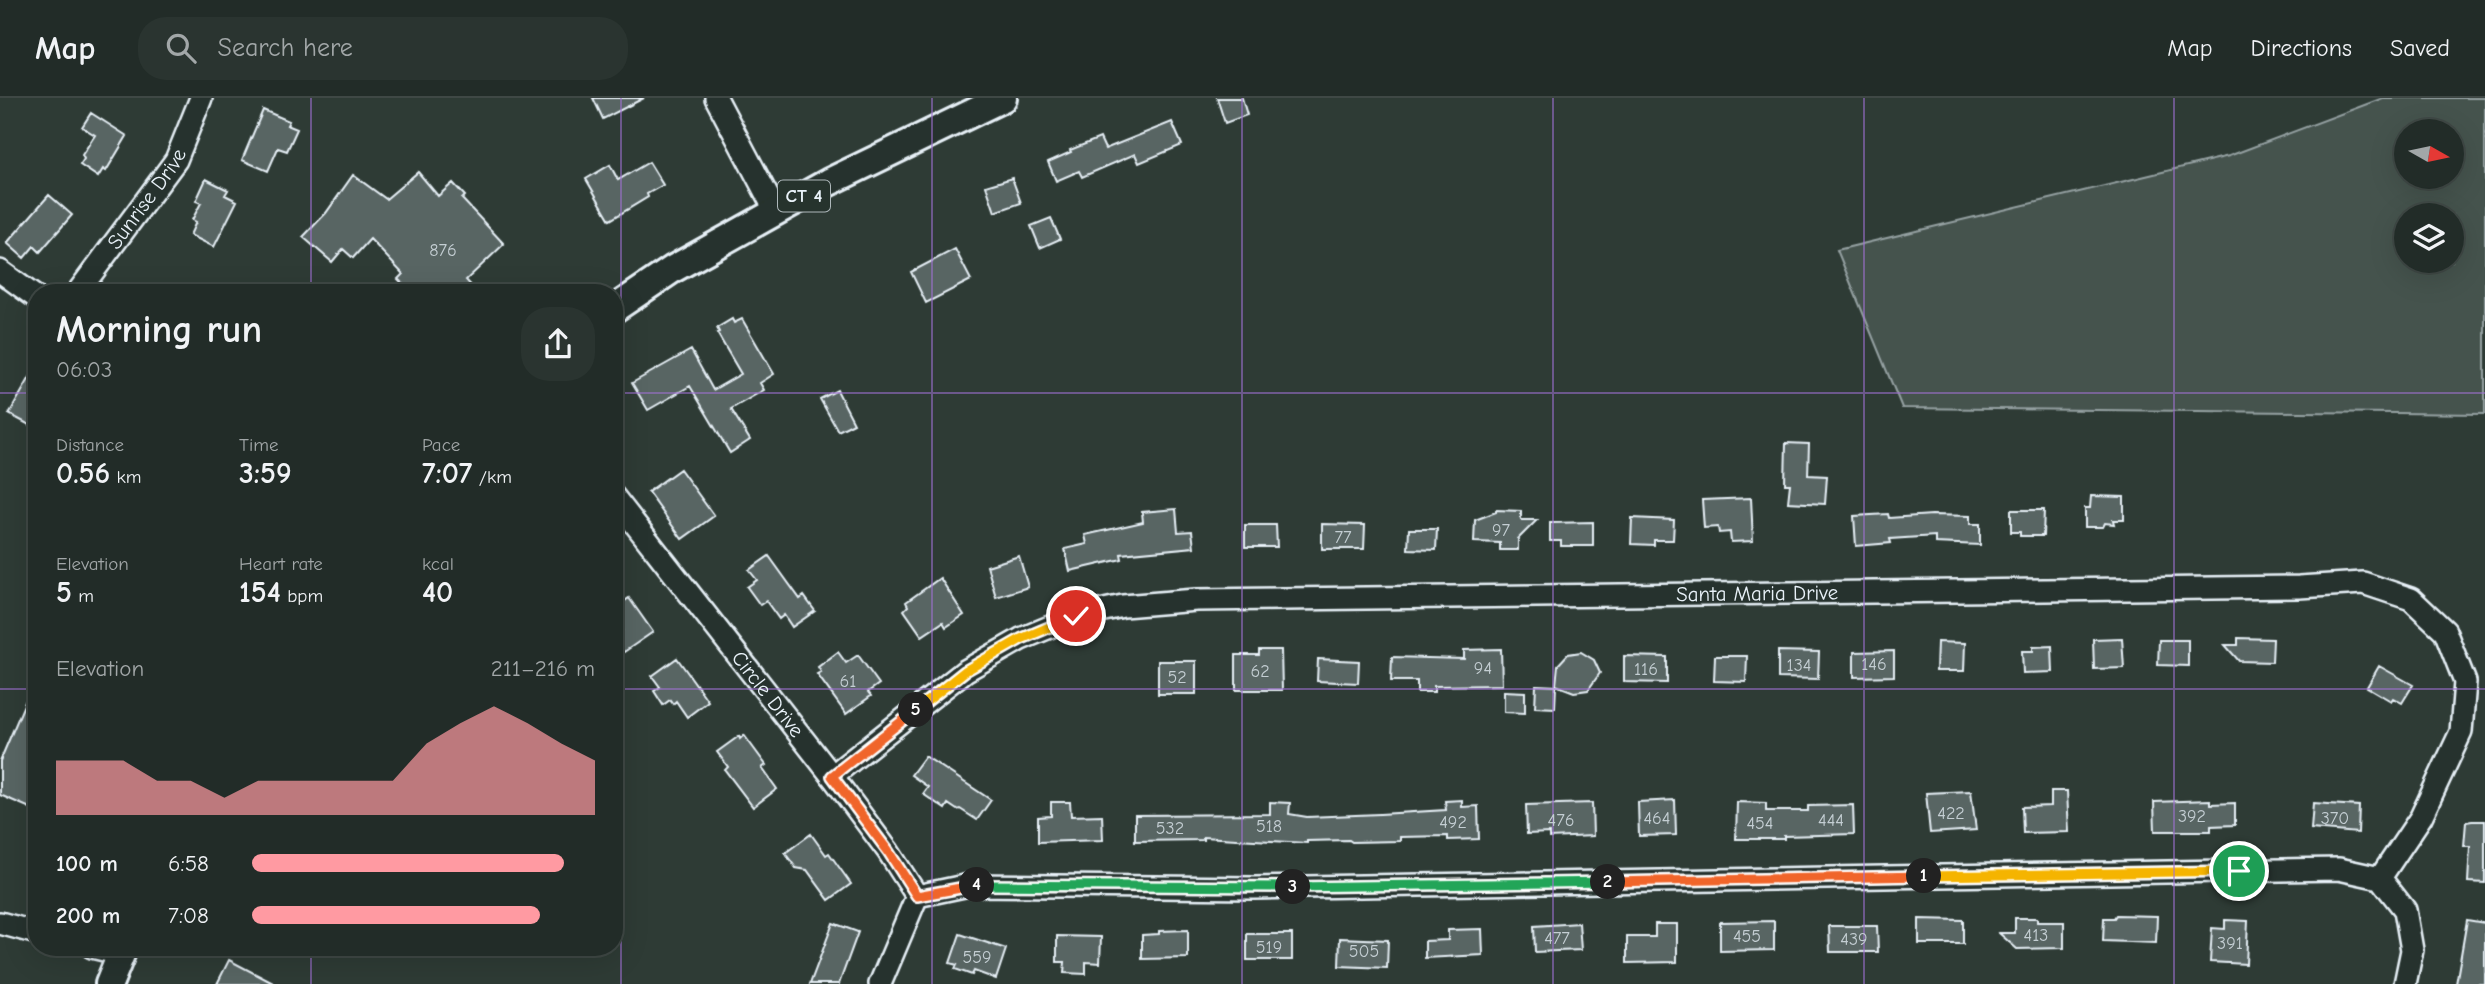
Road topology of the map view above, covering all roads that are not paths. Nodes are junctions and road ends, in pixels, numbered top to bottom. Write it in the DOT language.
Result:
graph roads {
  1 [pos="201,98"];
  2 [pos="716,98"];
  3 [pos="1003,98"];
  4 [pos="775,212"];
  5 [pos="0,271"];
  6 [pos="84,284"];
  7 [pos="28,291"];
  8 [pos="623,303"];
  9 [pos="623,509"];
  10 [pos="832,776"];
  11 [pos="2380,878"];
  12 [pos="917,896"];
  13 [pos="0,923"];
  14 [pos="28,931"];
  15 [pos="121,956"];
  16 [pos="109,984"];
  17 [pos="880,984"];
  18 [pos="2405,984"];
  1 -- 6 [label="street, Sunrise Drive"];
  2 -- 4 [label="street"];
  3 -- 4 [label="main road, CT 4"];
  4 -- 8 [label="main road, CT 4"];
  5 -- 7 [label="street"];
  9 -- 10 [label="street, Circle Drive"];
  10 -- 11 [label="street, Santa Maria Drive"];
  10 -- 12 [label="street, Circle Drive"];
  11 -- 12 [label="street"];
  11 -- 18 [label="street"];
  12 -- 17 [label="street"];
  13 -- 14 [label="street"];
  15 -- 16 [label="main road"];
}
